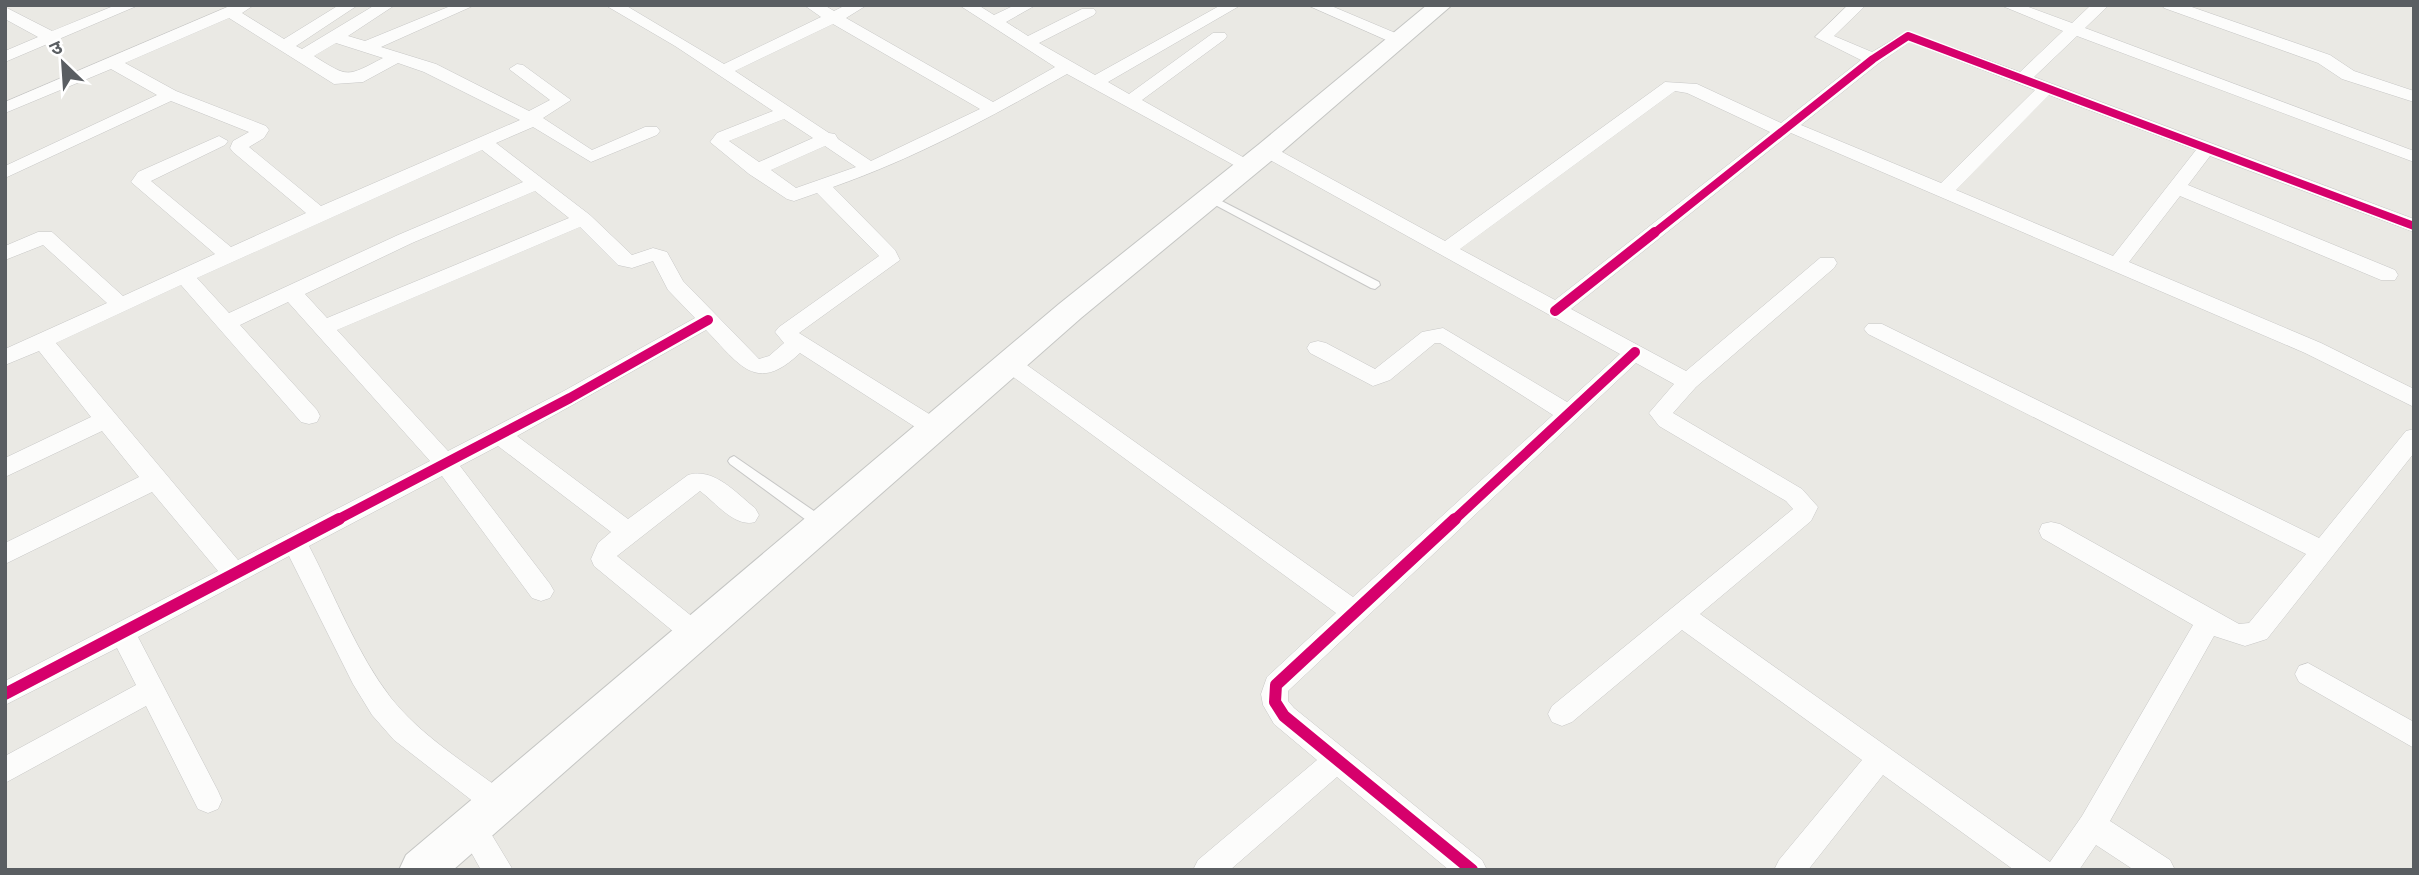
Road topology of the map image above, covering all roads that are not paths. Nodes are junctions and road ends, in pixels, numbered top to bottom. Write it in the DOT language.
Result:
graph roads {
  1 [pos="12,5"];
  2 [pos="131,5"];
  3 [pos="350,5"];
  4 [pos="387,5"];
  5 [pos="467,5"];
  6 [pos="613,5"];
  7 [pos="812,5"];
  8 [pos="859,5"];
  9 [pos="967,5"];
  10 [pos="1028,5"];
  11 [pos="1233,5"];
  12 [pos="1315,5"];
  13 [pos="1441,5"];
  14 [pos="2008,5"];
  15 [pos="2101,5"];
  16 [pos="2170,5"];
  17 [pos="1857,6"];
  18 [pos="238,9"];
  19 [pos="5,10"];
  20 [pos="1088,12"];
  21 [pos="834,17"];
  22 [pos="995,21"];
  23 [pos="2076,30"];
  24 [pos="1219,36"];
  25 [pos="51,37"];
  26 [pos="336,37"];
  27 [pos="1399,40"];
  28 [pos="1030,41"];
  29 [pos="284,46"];
  30 [pos="366,47"];
  31 [pos="5,57"];
  32 [pos="301,57"];
  33 [pos="397,57"];
  34 [pos="1873,59"];
  35 [pos="111,62"];
  36 [pos="1068,67"];
  37 [pos="517,69"];
  38 [pos="722,71"];
  39 [pos="2023,78"];
  40 [pos="1096,82"];
  41 [pos="2047,87"];
  42 [pos="170,95"];
  43 [pos="2414,97"];
  44 [pos="1130,101"];
  45 [pos="5,108"];
  46 [pos="993,109"];
  47 [pos="787,112"];
  48 [pos="531,119"];
  49 [pos="1786,129"];
  50 [pos="651,131"];
  51 [pos="829,138"];
  52 [pos="219,141"];
  53 [pos="483,142"];
  54 [pos="2207,148"];
  55 [pos="2414,157"];
  56 [pos="1257,158"];
  57 [pos="870,168"];
  58 [pos="756,170"];
  59 [pos="5,173"];
  60 [pos="537,183"];
  61 [pos="822,187"];
  62 [pos="2175,187"];
  63 [pos="1943,192"];
  64 [pos="1208,197"];
  65 [pos="319,214"];
  66 [pos="583,219"];
  67 [pos="2414,226"];
  68 [pos="1448,248"];
  69 [pos="5,254"];
  70 [pos="229,256"];
  71 [pos="1827,263"];
  72 [pos="2117,264"];
  73 [pos="2388,275"];
  74 [pos="184,276"];
  75 [pos="1375,285"];
  76 [pos="291,292"];
  77 [pos="121,305"];
  78 [pos="1555,310"];
  79 [pos="708,320"];
  80 [pos="226,323"];
  81 [pos="323,328"];
  82 [pos="1875,328"];
  83 [pos="43,341"];
  84 [pos="799,342"];
  85 [pos="1318,348"];
  86 [pos="1635,352"];
  87 [pos="5,358"];
  88 [pos="1009,363"];
  89 [pos="1688,382"];
  90 [pos="2414,399"];
  91 [pos="1567,413"];
  92 [pos="309,416"];
  93 [pos="103,421"];
  94 [pos="934,428"];
  95 [pos="500,435"];
  96 [pos="2414,437"];
  97 [pos="734,461"];
  98 [pos="445,463"];
  99 [pos="5,468"];
  100 [pos="156,479"];
  101 [pos="747,515"];
  102 [pos="822,524"];
  103 [pos="628,531"];
  104 [pos="2051,531"];
  105 [pos="294,541"];
  106 [pos="2323,551"];
  107 [pos="5,554"];
  108 [pos="234,573"];
  109 [pos="541,591"];
  110 [pos="1353,611"];
  111 [pos="1681,615"];
  112 [pos="2209,621"];
  113 [pos="122,631"];
  114 [pos="695,634"];
  115 [pos="2308,674"];
  116 [pos="152,689"];
  117 [pos="5,694"];
  118 [pos="1562,714"];
  119 [pos="2414,736"];
  120 [pos="1881,757"];
  121 [pos="1338,759"];
  122 [pos="5,770"];
  123 [pos="208,800"];
  124 [pos="498,804"];
  125 [pos="2092,826"];
  126 [pos="471,827"];
  127 [pos="421,870"];
  128 [pos="498,870"];
  129 [pos="1208,870"];
  130 [pos="1472,870"];
  131 [pos="1789,870"];
  132 [pos="2039,870"];
  133 [pos="2062,870"];
  134 [pos="2160,870"];
  1 -- 19 [label="street"];
  2 -- 25 [label="street"];
  3 -- 29 [label="street"];
  4 -- 26 [label="street"];
  5 -- 30 [label="street"];
  6 -- 38 [label="street"];
  7 -- 21 [label="street"];
  8 -- 21 [label="street"];
  9 -- 22 [label="street"];
  10 -- 22 [label="street"];
  11 -- 40 [label="street"];
  12 -- 27 [label="street"];
  13 -- 27 [label="main road"];
  14 -- 23 [label="street"];
  15 -- 23 [label="street"];
  16 -- 43 [label="street"];
  17 -- 34 [label="street"];
  18 -- 29 [label="street"];
  18 -- 35 [label="street"];
  19 -- 25 [label="street"];
  20 -- 28 [label="street"];
  21 -- 38 [label="street"];
  21 -- 46 [label="street"];
  22 -- 28 [label="street"];
  23 -- 39 [label="street"];
  23 -- 55 [label="street"];
  24 -- 44 [label="street"];
  25 -- 31 [label="street"];
  26 -- 30 [label="street"];
  26 -- 32 [label="street"];
  27 -- 56 [label="main road"];
  28 -- 36 [label="street"];
  29 -- 32 [label="street"];
  30 -- 33 [label="street"];
  32 -- 33 [label="street"];
  33 -- 48 [label="street"];
  34 -- 39 [label="street"];
  34 -- 49 [label="street"];
  35 -- 42 [label="street"];
  35 -- 45 [label="street"];
  36 -- 40 [label="street"];
  36 -- 46 [label="street"];
  37 -- 48 [label="street"];
  38 -- 47 [label="street"];
  39 -- 41 [label="street"];
  40 -- 44 [label="street"];
  41 -- 54 [label="street"];
  41 -- 63 [label="street"];
  42 -- 59 [label="street"];
  42 -- 65 [label="street"];
  44 -- 56 [label="street"];
  46 -- 57 [label="street"];
  47 -- 51 [label="street"];
  47 -- 58 [label="street"];
  48 -- 50 [label="street"];
  48 -- 53 [label="street"];
  49 -- 63 [label="street"];
  49 -- 68 [label="street"];
  49 -- 78 [label="street"];
  51 -- 57 [label="street"];
  51 -- 58 [label="street"];
  52 -- 70 [label="street"];
  53 -- 60 [label="street"];
  53 -- 65 [label="street"];
  54 -- 62 [label="street"];
  54 -- 67 [label="street"];
  56 -- 64 [label="main road"];
  56 -- 68 [label="street"];
  57 -- 61 [label="street"];
  58 -- 61 [label="street"];
  60 -- 66 [label="street"];
  60 -- 76 [label="street"];
  61 -- 84 [label="street"];
  62 -- 72 [label="street"];
  62 -- 73 [label="street"];
  63 -- 72 [label="street"];
  64 -- 75 [label="lane"];
  64 -- 88 [label="main road"];
  65 -- 70 [label="street"];
  66 -- 79 [label="street"];
  66 -- 81 [label="street"];
  68 -- 78 [label="street"];
  69 -- 77 [label="street"];
  70 -- 74 [label="street"];
  71 -- 89 [label="street"];
  72 -- 90 [label="street"];
  74 -- 77 [label="street"];
  74 -- 80 [label="street"];
  76 -- 80 [label="street"];
  76 -- 81 [label="street"];
  77 -- 83 [label="street"];
  78 -- 86 [label="street"];
  79 -- 84 [label="street"];
  79 -- 95 [label="street"];
  80 -- 92 [label="street"];
  81 -- 98 [label="street"];
  82 -- 106 [label="street"];
  83 -- 87 [label="street"];
  83 -- 93 [label="street"];
  84 -- 94 [label="street"];
  85 -- 91 [label="street"];
  86 -- 89 [label="street"];
  86 -- 91 [label="street"];
  88 -- 94 [label="main road"];
  88 -- 110 [label="street"];
  89 -- 111 [label="street"];
  91 -- 110 [label="street"];
  93 -- 99 [label="street"];
  93 -- 100 [label="street"];
  94 -- 102 [label="main road"];
  95 -- 98 [label="street"];
  95 -- 103 [label="street"];
  96 -- 106 [label="street"];
  97 -- 102 [label="lane"];
  98 -- 105 [label="street"];
  98 -- 109 [label="street"];
  100 -- 107 [label="street"];
  100 -- 108 [label="street"];
  101 -- 103 [label="street"];
  102 -- 114 [label="main road"];
  103 -- 114 [label="street"];
  104 -- 112 [label="street"];
  105 -- 108 [label="street"];
  105 -- 124 [label="street"];
  106 -- 112 [label="street"];
  108 -- 113 [label="street"];
  110 -- 121 [label="street"];
  111 -- 118 [label="street"];
  111 -- 120 [label="street"];
  112 -- 125 [label="street"];
  113 -- 116 [label="street"];
  113 -- 117 [label="street"];
  114 -- 124 [label="main road"];
  115 -- 119 [label="street"];
  116 -- 122 [label="street"];
  116 -- 123 [label="street"];
  120 -- 131 [label="street"];
  120 -- 132 [label="street"];
  121 -- 129 [label="street"];
  121 -- 130 [label="street"];
  124 -- 126 [label="main road"];
  125 -- 133 [label="street"];
  125 -- 134 [label="street"];
  126 -- 127 [label="main road"];
  126 -- 128 [label="street"];
}
